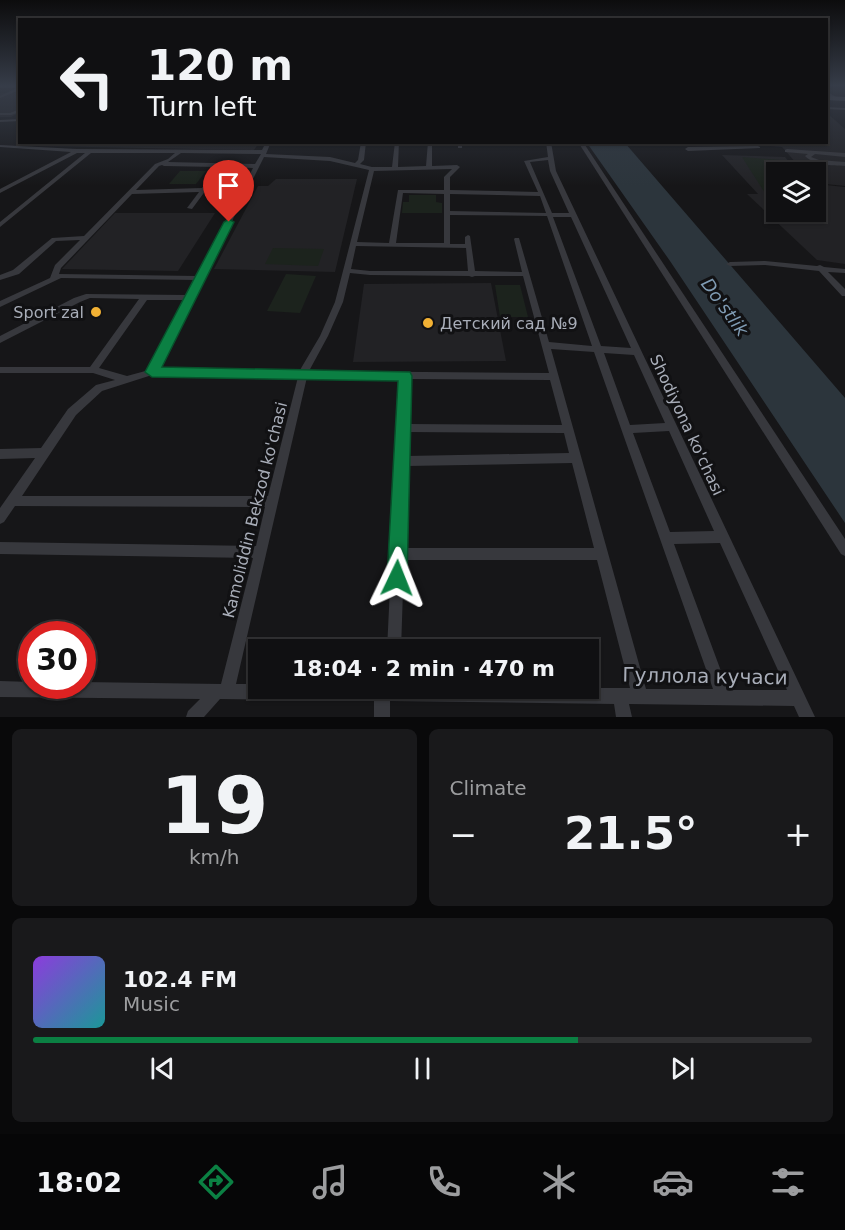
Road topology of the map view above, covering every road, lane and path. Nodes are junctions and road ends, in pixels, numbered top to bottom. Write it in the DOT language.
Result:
graph roads {
  1 [pos="18,120"];
  2 [pos="0,121"];
  3 [pos="18,141"];
  4 [pos="268,144"];
  5 [pos="364,144"];
  6 [pos="397,144"];
  7 [pos="430,144"];
  8 [pos="548,144"];
  9 [pos="581,144"];
  10 [pos="684,144"];
  11 [pos="753,144"];
  12 [pos="0,146"];
  13 [pos="11,146"];
  14 [pos="758,147"];
  15 [pos="786,151"];
  16 [pos="77,152"];
  17 [pos="90,152"];
  18 [pos="179,152"];
  19 [pos="264,153"];
  20 [pos="814,153"];
  21 [pos="766,155"];
  22 [pos="845,155"];
  23 [pos="551,158"];
  24 [pos="160,164"];
  25 [pos="357,164"];
  26 [pos="845,164"];
  27 [pos="222,165"];
  28 [pos="257,166"];
  29 [pos="395,168"];
  30 [pos="429,168"];
  31 [pos="372,169"];
  32 [pos="203,190"];
  33 [pos="0,191"];
  34 [pos="131,192"];
  35 [pos="447,192"];
  36 [pos="542,194"];
  37 [pos="190,208"];
  38 [pos="447,213"];
  39 [pos="550,215"];
  40 [pos="574,215"];
  41 [pos="0,225"];
  42 [pos="468,237"];
  43 [pos="86,238"];
  44 [pos="518,239"];
  45 [pos="354,244"];
  46 [pos="392,245"];
  47 [pos="447,246"];
  48 [pos="469,246"];
  49 [pos="730,264"];
  50 [pos="820,267"];
  51 [pos="347,271"];
  52 [pos="845,271"];
  53 [pos="525,274"];
  54 [pos="472,275"];
  55 [pos="0,278"];
  56 [pos="200,278"];
  57 [pos="53,279"];
  58 [pos="842,287"];
  59 [pos="845,294"];
  60 [pos="146,297"];
  61 [pos="190,298"];
  62 [pos="0,304"];
  63 [pos="0,340"];
  64 [pos="545,345"];
  65 [pos="598,349"];
  66 [pos="636,352"];
  67 [pos="0,370"];
  68 [pos="93,370"];
  69 [pos="152,372"];
  70 [pos="303,375"];
  71 [pos="405,376"];
  72 [pos="554,376"];
  73 [pos="125,379"];
  74 [pos="403,428"];
  75 [pos="672,428"];
  76 [pos="568,429"];
  77 [pos="627,429"];
  78 [pos="43,453"];
  79 [pos="0,454"];
  80 [pos="576,458"];
  81 [pos="402,461"];
  82 [pos="11,501"];
  83 [pos="273,502"];
  84 [pos="0,518"];
  85 [pos="723,537"];
  86 [pos="666,538"];
  87 [pos="0,548"];
  88 [pos="845,550"];
  89 [pos="260,552"];
  90 [pos="398,554"];
  91 [pos="602,554"];
  92 [pos="394,639"];
  93 [pos="0,689"];
  94 [pos="222,691"];
  95 [pos="248,691"];
  96 [pos="599,696"];
  97 [pos="620,696"];
  98 [pos="640,696"];
  99 [pos="723,697"];
  100 [pos="798,698"];
  101 [pos="387,699"];
  102 [pos="194,717"];
  103 [pos="382,717"];
  104 [pos="624,717"];
  105 [pos="807,717"];
  1 -- 2 [label="street"];
  3 -- 13 [label="street"];
  4 -- 19 [label="street"];
  5 -- 25 [label="street"];
  6 -- 29 [label="street"];
  7 -- 30 [label="street"];
  8 -- 23 [label="street, Shodiyona ko'chasi"];
  9 -- 88 [label="street"];
  10 -- 14 [label="street"];
  11 -- 14 [label="street"];
  12 -- 13 [label="street"];
  13 -- 16 [label="street"];
  14 -- 21 [label="street"];
  15 -- 20 [label="street"];
  16 -- 17 [label="street"];
  16 -- 33 [label="street"];
  17 -- 18 [label="street"];
  17 -- 41 [label="street"];
  18 -- 19 [label="street"];
  18 -- 24 [label="street"];
  19 -- 25 [label="street"];
  19 -- 28 [label="street"];
  20 -- 22 [label="street"];
  20 -- 26 [label="street"];
  23 -- 36 [label="street"];
  23 -- 40 [label="street, Shodiyona ko'chasi"];
  24 -- 27 [label="street"];
  24 -- 34 [label="street"];
  25 -- 31 [label="street"];
  27 -- 28 [label="street"];
  27 -- 32 [label="street"];
  28 -- 56 [label="street"];
  29 -- 30 [label="street"];
  29 -- 31 [label="street"];
  30 -- 35 [label="street"];
  31 -- 45 [label="street, Kamoliddin Bekzod ko'chasi"];
  32 -- 34 [label="street"];
  32 -- 37 [label="street"];
  34 -- 43 [label="street"];
  35 -- 36 [label="street"];
  35 -- 38 [label="street"];
  35 -- 46 [label="street"];
  36 -- 39 [label="street"];
  38 -- 39 [label="street"];
  38 -- 47 [label="street"];
  39 -- 40 [label="street"];
  39 -- 65 [label="street"];
  40 -- 66 [label="street, Shodiyona ko'chasi"];
  42 -- 48 [label="street"];
  43 -- 55 [label="street"];
  43 -- 57 [label="street"];
  44 -- 53 [label="street"];
  45 -- 46 [label="street"];
  45 -- 51 [label="street, Kamoliddin Bekzod ko'chasi"];
  46 -- 47 [label="street"];
  47 -- 48 [label="street"];
  48 -- 54 [label="street"];
  49 -- 50 [label="street"];
  50 -- 52 [label="street"];
  50 -- 58 [label="street"];
  51 -- 54 [label="street"];
  51 -- 70 [label="street, Kamoliddin Bekzod ko'chasi"];
  53 -- 54 [label="street"];
  53 -- 64 [label="street"];
  56 -- 57 [label="street"];
  56 -- 61 [label="street"];
  57 -- 62 [label="street"];
  58 -- 59 [label="street"];
  60 -- 61 [label="street"];
  60 -- 63 [label="street"];
  60 -- 68 [label="street"];
  61 -- 69 [label="street"];
  64 -- 65 [label="street"];
  64 -- 72 [label="street"];
  65 -- 66 [label="street"];
  65 -- 77 [label="street"];
  66 -- 75 [label="street, Shodiyona ko'chasi"];
  67 -- 68 [label="street"];
  68 -- 73 [label="street"];
  69 -- 70 [label="street"];
  69 -- 73 [label="street"];
  70 -- 71 [label="street"];
  70 -- 83 [label="street, Kamoliddin Bekzod ko'chasi"];
  71 -- 72 [label="street"];
  71 -- 74 [label="street"];
  72 -- 76 [label="street"];
  73 -- 78 [label="street"];
  74 -- 76 [label="street"];
  74 -- 81 [label="street"];
  75 -- 77 [label="street"];
  75 -- 85 [label="street, Shodiyona ko'chasi"];
  76 -- 80 [label="street"];
  77 -- 86 [label="street"];
  78 -- 79 [label="street"];
  78 -- 82 [label="street"];
  80 -- 81 [label="street"];
  80 -- 91 [label="street"];
  81 -- 90 [label="street"];
  82 -- 83 [label="street"];
  82 -- 84 [label="street"];
  83 -- 89 [label="street, Kamoliddin Bekzod ko'chasi"];
  85 -- 86 [label="street"];
  85 -- 100 [label="street, Shodiyona ko'chasi"];
  86 -- 99 [label="street"];
  87 -- 89 [label="street"];
  89 -- 94 [label="street, Kamoliddin Bekzod ko'chasi"];
  90 -- 91 [label="street"];
  90 -- 92 [label="street"];
  91 -- 98 [label="street"];
  93 -- 94 [label="street, Гуллола кучаси"];
  94 -- 95 [label="street, Гуллола кучаси"];
  94 -- 102 [label="street"];
  96 -- 97 [label="street, Гуллола кучаси"];
  97 -- 98 [label="street, Гуллола кучаси"];
  97 -- 104 [label="street"];
  98 -- 99 [label="street, Гуллола кучаси"];
  99 -- 100 [label="street, Гуллола кучаси"];
  100 -- 105 [label="street, Shodiyona ko'chasi"];
  101 -- 103 [label="street"];
}
